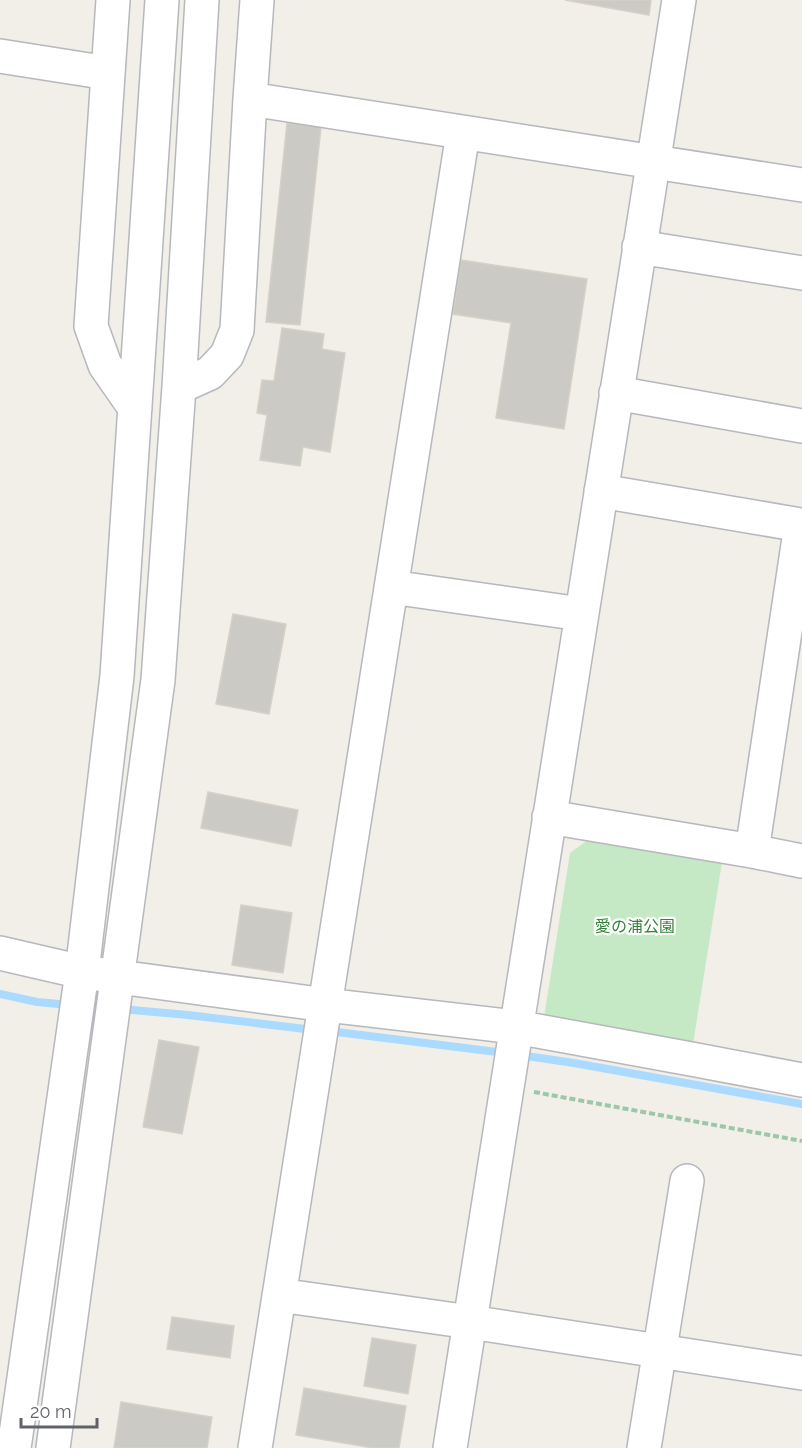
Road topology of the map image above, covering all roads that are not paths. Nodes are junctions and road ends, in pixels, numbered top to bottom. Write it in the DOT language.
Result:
graph roads {
  1 [pos="113,0"];
  2 [pos="162,0"];
  3 [pos="202,0"];
  4 [pos="257,0"];
  5 [pos="679,0"];
  6 [pos="0,56"];
  7 [pos="108,73"];
  8 [pos="250,99"];
  9 [pos="463,133"];
  10 [pos="653,162"];
  11 [pos="802,185"];
  12 [pos="639,247"];
  13 [pos="802,273"];
  14 [pos="179,387"];
  15 [pos="616,393"];
  16 [pos="135,408"];
  17 [pos="802,426"];
  18 [pos="601,491"];
  19 [pos="802,525"];
  20 [pos="391,587"];
  21 [pos="581,614"];
  22 [pos="549,817"];
  23 [pos="752,851"];
  24 [pos="802,861"];
  25 [pos="0,953"];
  26 [pos="82,972"];
  27 [pos="117,977"];
  28 [pos="326,1005"];
  29 [pos="516,1027"];
  30 [pos="802,1080"];
  31 [pos="687,1181"];
  32 [pos="279,1295"];
  33 [pos="470,1322"];
  34 [pos="660,1352"];
  35 [pos="802,1373"];
  36 [pos="14,1448"];
  37 [pos="53,1448"];
  38 [pos="255,1448"];
  39 [pos="450,1448"];
  40 [pos="644,1448"];
  1 -- 7 [label="street"];
  2 -- 16 [label="street"];
  3 -- 14 [label="street"];
  4 -- 8 [label="street"];
  5 -- 10 [label="street"];
  6 -- 7 [label="street"];
  7 -- 16 [label="street"];
  8 -- 9 [label="street"];
  8 -- 14 [label="street"];
  9 -- 10 [label="street"];
  9 -- 20 [label="street"];
  10 -- 11 [label="street"];
  10 -- 12 [label="street"];
  12 -- 13 [label="street"];
  12 -- 15 [label="street"];
  14 -- 27 [label="street"];
  15 -- 17 [label="street"];
  15 -- 18 [label="street"];
  16 -- 26 [label="street"];
  18 -- 19 [label="street"];
  18 -- 21 [label="street"];
  19 -- 23 [label="street"];
  20 -- 21 [label="street"];
  20 -- 28 [label="street"];
  21 -- 22 [label="street"];
  22 -- 23 [label="street"];
  22 -- 29 [label="street"];
  23 -- 24 [label="street"];
  25 -- 26 [label="street"];
  26 -- 27 [label="street"];
  26 -- 36 [label="street"];
  27 -- 28 [label="street"];
  27 -- 37 [label="street"];
  28 -- 29 [label="street"];
  28 -- 32 [label="street"];
  29 -- 30 [label="street"];
  29 -- 33 [label="street"];
  31 -- 34 [label="street"];
  32 -- 33 [label="street"];
  32 -- 38 [label="street"];
  33 -- 34 [label="street"];
  33 -- 39 [label="street"];
  34 -- 35 [label="street"];
  34 -- 40 [label="street"];
}
